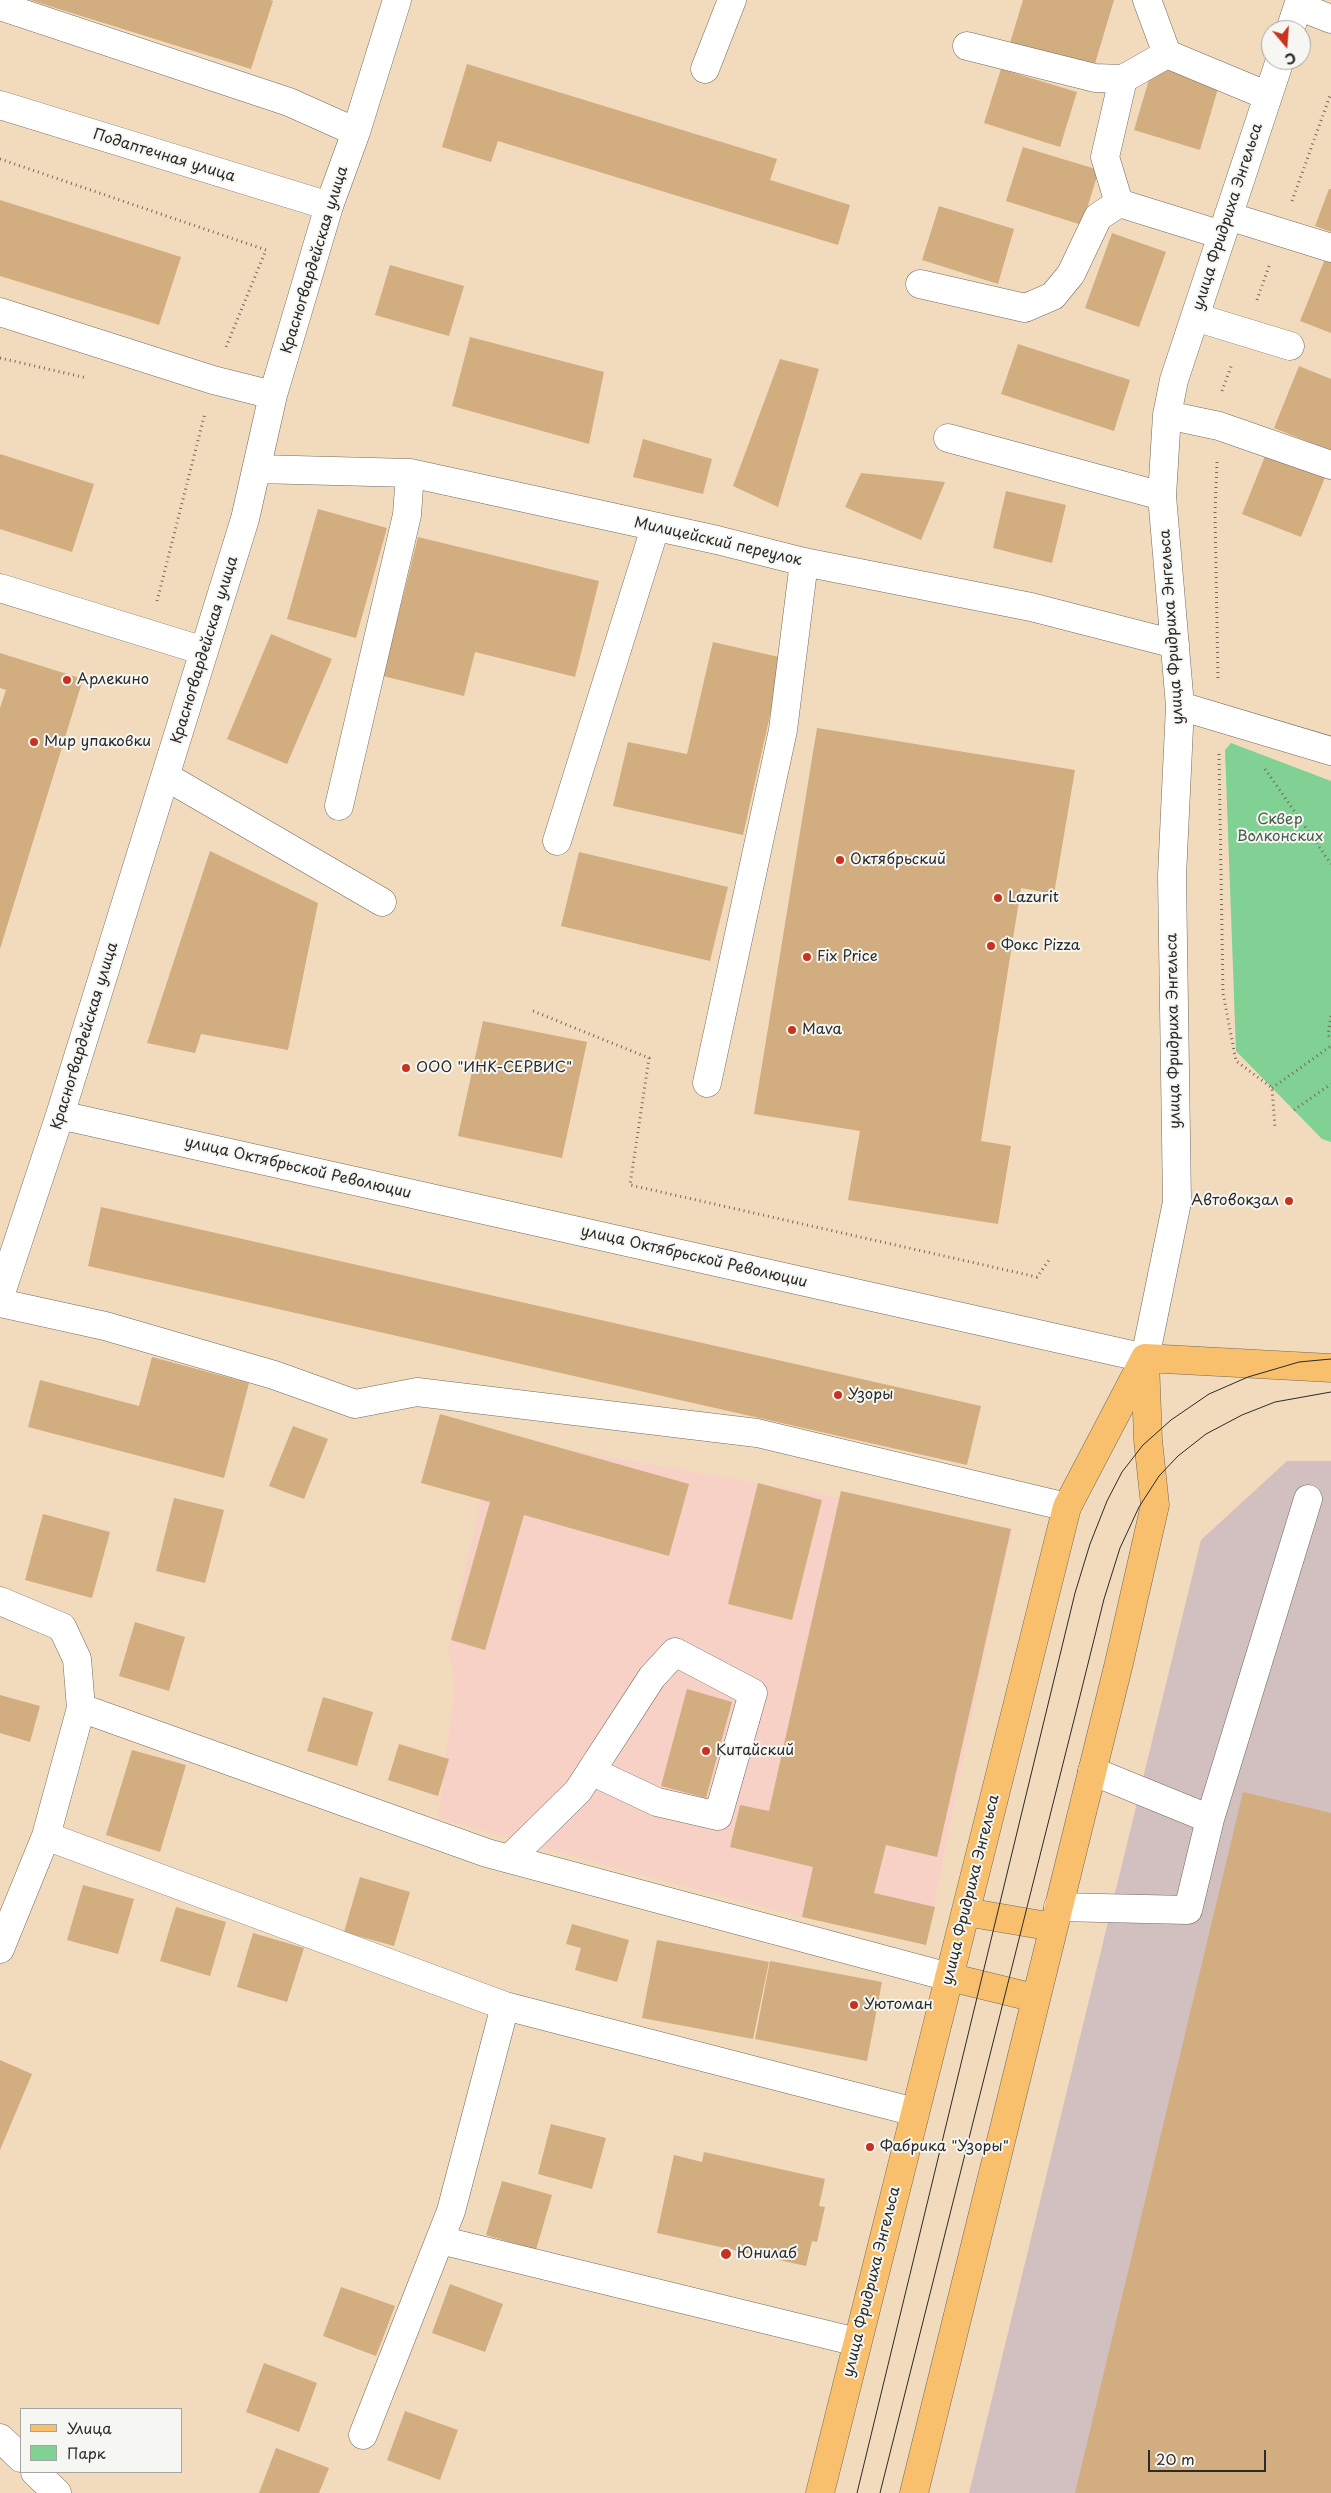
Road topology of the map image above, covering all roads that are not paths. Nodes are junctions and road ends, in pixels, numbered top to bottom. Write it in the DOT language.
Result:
graph roads {
  1 [pos="397,0"];
  2 [pos="732,0"];
  3 [pos="1147,0"];
  4 [pos="0,6"];
  5 [pos="1296,12"];
  6 [pos="1331,19"];
  7 [pos="967,46"];
  8 [pos="1167,54"];
  9 [pos="705,69"];
  10 [pos="1277,70"];
  11 [pos="1123,79"];
  12 [pos="1268,96"];
  13 [pos="0,104"];
  14 [pos="356,132"];
  15 [pos="1118,203"];
  16 [pos="329,206"];
  17 [pos="1225,225"];
  18 [pos="1331,248"];
  19 [pos="920,284"];
  20 [pos="0,312"];
  21 [pos="1195,317"];
  22 [pos="1290,346"];
  23 [pos="273,395"];
  24 [pos="1167,415"];
  25 [pos="948,438"];
  26 [pos="1331,465"];
  27 [pos="257,469"];
  28 [pos="410,473"];
  29 [pos="1162,496"];
  30 [pos="655,528"];
  31 [pos="804,562"];
  32 [pos="0,588"];
  33 [pos="1175,644"];
  34 [pos="204,650"];
  35 [pos="1180,706"];
  36 [pos="1331,752"];
  37 [pos="165,776"];
  38 [pos="339,806"];
  39 [pos="557,842"];
  40 [pos="382,902"];
  41 [pos="708,1083"];
  42 [pos="60,1115"];
  43 [pos="0,1296"];
  44 [pos="0,1303"];
  45 [pos="1145,1358"];
  46 [pos="1331,1368"];
  47 [pos="1308,1499"];
  48 [pos="1067,1507"];
  49 [pos="0,1601"];
  50 [pos="80,1708"];
  51 [pos="591,1771"];
  52 [pos="1092,1771"];
  53 [pos="1210,1819"];
  54 [pos="46,1836"];
  55 [pos="509,1859"];
  56 [pos="966,1912"];
  57 [pos="1056,1917"];
  58 [pos="0,1948"];
  59 [pos="949,1977"];
  60 [pos="1035,1998"];
  61 [pos="505,2006"];
  62 [pos="915,2112"];
  63 [pos="440,2240"];
  64 [pos="858,2342"];
  65 [pos="363,2435"];
  66 [pos="0,2438"];
  67 [pos="20,2457"];
  68 [pos="36,2473"];
  69 [pos="57,2493"];
  70 [pos="820,2493"];
  71 [pos="914,2493"];
  1 -- 14 [label="street, Красногвардейская улица"];
  2 -- 9 [label="street"];
  3 -- 8 [label="street"];
  4 -- 14 [label="street"];
  5 -- 6 [label="street"];
  7 -- 11 [label="street"];
  8 -- 11 [label="street"];
  8 -- 12 [label="street"];
  10 -- 12 [label="street, улица Фридриха Энгельса"];
  11 -- 15 [label="street"];
  12 -- 17 [label="street, улица Фридриха Энгельса"];
  13 -- 16 [label="street, Подаптечная улица"];
  14 -- 16 [label="street, Красногвардейская улица"];
  15 -- 17 [label="street"];
  15 -- 19 [label="street"];
  16 -- 23 [label="street, Красногвардейская улица"];
  17 -- 18 [label="street"];
  17 -- 21 [label="street, улица Фридриха Энгельса"];
  20 -- 23 [label="street"];
  21 -- 22 [label="street"];
  21 -- 24 [label="street, улица Фридриха Энгельса"];
  23 -- 27 [label="street, Красногвардейская улица"];
  24 -- 26 [label="street"];
  24 -- 29 [label="street, улица Фридриха Энгельса"];
  25 -- 29 [label="street"];
  27 -- 28 [label="street, Милицейский переулок"];
  27 -- 34 [label="street, Красногвардейская улица"];
  28 -- 30 [label="street, Милицейский переулок"];
  28 -- 38 [label="street"];
  29 -- 33 [label="street, улица Фридриха Энгельса"];
  30 -- 31 [label="street, Милицейский переулок"];
  30 -- 39 [label="street"];
  31 -- 33 [label="street, Милицейский переулок"];
  31 -- 41 [label="street"];
  32 -- 34 [label="street"];
  33 -- 35 [label="street, улица Фридриха Энгельса"];
  34 -- 37 [label="street, Красногвардейская улица"];
  35 -- 36 [label="street"];
  35 -- 45 [label="street, улица Фридриха Энгельса"];
  37 -- 40 [label="street"];
  37 -- 42 [label="street, Красногвардейская улица"];
  42 -- 43 [label="street, Красногвардейская улица"];
  42 -- 45 [label="street, улица Октябрьской Революции"];
  44 -- 48 [label="street"];
  45 -- 46 [label="main road, улица Октябрьской Революции"];
  45 -- 48 [label="main road, улица Фридриха Энгельса"];
  45 -- 52 [label="main road, улица Фридриха Энгельса"];
  47 -- 53 [label="street"];
  48 -- 56 [label="main road, улица Фридриха Энгельса"];
  49 -- 50 [label="street"];
  50 -- 54 [label="street"];
  50 -- 55 [label="street"];
  51 -- 51 [label="street"];
  51 -- 55 [label="street"];
  52 -- 53 [label="street"];
  52 -- 57 [label="main road, улица Фридриха Энгельса"];
  53 -- 57 [label="street"];
  54 -- 58 [label="street"];
  54 -- 61 [label="street"];
  55 -- 59 [label="street"];
  56 -- 57 [label="main road"];
  56 -- 59 [label="main road, улица Фридриха Энгельса"];
  57 -- 60 [label="main road, улица Фридриха Энгельса"];
  59 -- 60 [label="main road"];
  59 -- 62 [label="main road, улица Фридриха Энгельса"];
  60 -- 71 [label="main road, улица Фридриха Энгельса"];
  61 -- 62 [label="street"];
  61 -- 63 [label="street"];
  62 -- 64 [label="main road, улица Фридриха Энгельса"];
  63 -- 64 [label="street"];
  63 -- 65 [label="street"];
  64 -- 70 [label="main road, улица Фридриха Энгельса"];
  66 -- 67 [label="street"];
  68 -- 69 [label="street"];
}
